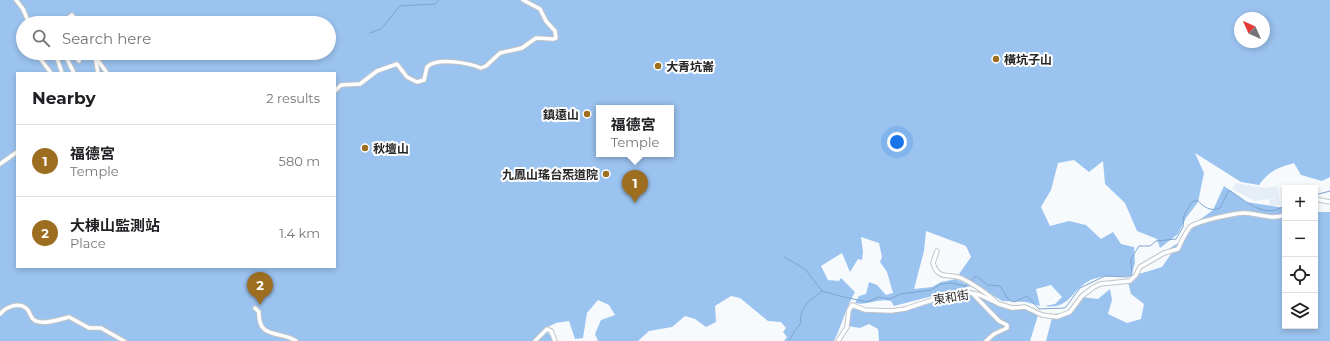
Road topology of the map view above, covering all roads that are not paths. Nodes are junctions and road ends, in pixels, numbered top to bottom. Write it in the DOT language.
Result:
graph roads {
  1 [pos="16,0"];
  2 [pos="523,0"];
  3 [pos="26,16"];
  4 [pos="41,60"];
  5 [pos="57,60"];
  6 [pos="68,60"];
  7 [pos="95,60"];
  8 [pos="98,60"];
  9 [pos="50,72"];
  10 [pos="62,72"];
  11 [pos="74,72"];
  12 [pos="98,72"];
  13 [pos="106,72"];
  14 [pos="336,89"];
  15 [pos="16,153"];
  16 [pos="0,164"];
  17 [pos="1318,200"];
  18 [pos="1330,202"];
  19 [pos="1282,215"];
  20 [pos="937,251"];
  21 [pos="972,293"];
  22 [pos="997,303"];
  23 [pos="255,308"];
  24 [pos="0,314"];
  25 [pos="124,341"];
  26 [pos="296,341"];
  27 [pos="535,341"];
  28 [pos="554,341"];
  29 [pos="838,341"];
  30 [pos="986,341"];
  1 -- 3 [label="street"];
  2 -- 14 [label="street"];
  4 -- 9 [label="street"];
  5 -- 10 [label="street"];
  6 -- 11 [label="street"];
  7 -- 12 [label="street"];
  8 -- 13 [label="street"];
  15 -- 16 [label="street"];
  17 -- 18 [label="street"];
  19 -- 22 [label="street, 東和街"];
  20 -- 22 [label="street"];
  21 -- 22 [label="street, 東和街"];
  21 -- 29 [label="street, 東和街"];
  21 -- 30 [label="street"];
  23 -- 26 [label="street"];
  24 -- 25 [label="street"];
  27 -- 28 [label="street"];
}
